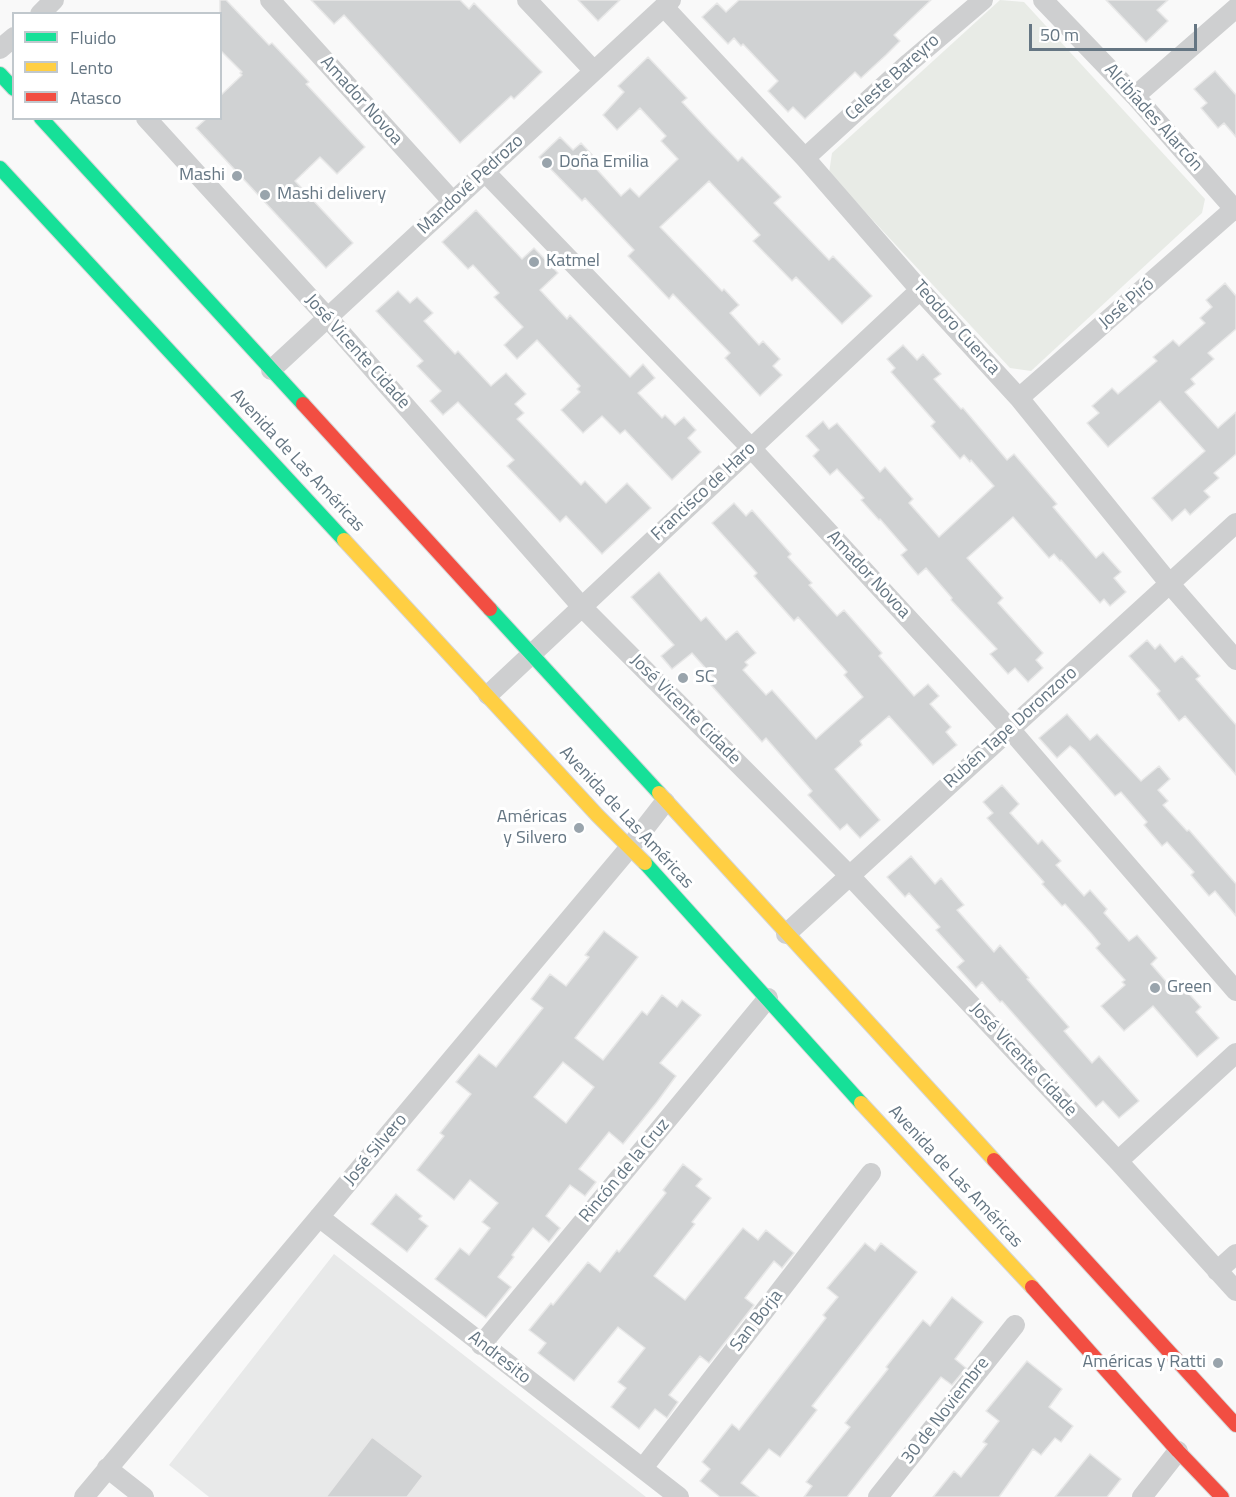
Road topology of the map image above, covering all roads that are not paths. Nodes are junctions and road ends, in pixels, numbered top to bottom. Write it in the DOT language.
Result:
graph roads {
  1 [pos="270,0"];
  2 [pos="527,0"];
  3 [pos="983,0"];
  4 [pos="1043,0"];
  5 [pos="667,3"];
  6 [pos="1236,8"];
  7 [pos="12,39"];
  8 [pos="0,50"];
  9 [pos="594,72"];
  10 [pos="0,74"];
  11 [pos="12,87"];
  12 [pos="1135,96"];
  13 [pos="43,120"];
  14 [pos="148,120"];
  15 [pos="805,158"];
  16 [pos="0,168"];
  17 [pos="485,172"];
  18 [pos="453,202"];
  19 [pos="1235,210"];
  20 [pos="920,290"];
  21 [pos="328,318"];
  22 [pos="271,370"];
  23 [pos="1019,398"];
  24 [pos="752,448"];
  25 [pos="1236,523"];
  26 [pos="1170,584"];
  27 [pos="582,606"];
  28 [pos="531,655"];
  29 [pos="1236,660"];
  30 [pos="488,695"];
  31 [pos="1010,729"];
  32 [pos="665,802"];
  33 [pos="630,847"];
  34 [pos="850,876"];
  35 [pos="786,934"];
  36 [pos="1236,991"];
  37 [pos="768,998"];
  38 [pos="1236,1053"];
  39 [pos="1118,1161"];
  40 [pos="871,1173"];
  41 [pos="319,1217"];
  42 [pos="1236,1254"];
  43 [pos="1217,1271"];
  44 [pos="1236,1291"];
  45 [pos="1015,1325"];
  46 [pos="481,1345"];
  47 [pos="1236,1425"];
  48 [pos="1178,1451"];
  49 [pos="107,1468"];
  50 [pos="643,1468"];
  51 [pos="84,1497"];
  52 [pos="144,1497"];
  53 [pos="679,1497"];
  54 [pos="878,1497"];
  55 [pos="1142,1497"];
  56 [pos="1222,1497"];
  1 -- 18 [label="street, Amador Novoa"];
  2 -- 9 [label="street"];
  3 -- 15 [label="street, Celeste Bareyro"];
  4 -- 12 [label="street, Alcibíades Alarcón"];
  5 -- 9 [label="street, Mandové Pedrozo"];
  5 -- 15 [label="street, Teodoro Cuenca"];
  6 -- 12 [label="street"];
  7 -- 8 [label="street"];
  9 -- 17 [label="street, Mandové Pedrozo"];
  10 -- 11 [label="main road"];
  12 -- 19 [label="street, Alcibíades Alarcón"];
  13 -- 22 [label="main road"];
  14 -- 21 [label="street, José Vicente Cidade"];
  15 -- 20 [label="street, Teodoro Cuenca"];
  16 -- 30 [label="main road, Avenida de Las Américas"];
  17 -- 18 [label="street, Mandové Pedrozo"];
  17 -- 24 [label="street, Amador Novoa"];
  18 -- 21 [label="street, Mandové Pedrozo"];
  19 -- 23 [label="street, José Piró"];
  20 -- 23 [label="street, Teodoro Cuenca"];
  20 -- 24 [label="street, Francisco de Haro"];
  21 -- 22 [label="street, Mandové Pedrozo"];
  21 -- 27 [label="street, José Vicente Cidade"];
  22 -- 28 [label="main road"];
  23 -- 26 [label="street, Teodoro Cuenca"];
  24 -- 27 [label="street, Francisco de Haro"];
  24 -- 31 [label="street, Amador Novoa"];
  25 -- 26 [label="street, Rubén Tape Doronzoro"];
  26 -- 29 [label="street, Teodoro Cuenca"];
  26 -- 31 [label="street, Rubén Tape Doronzoro"];
  27 -- 28 [label="street, Francisco de Haro"];
  27 -- 34 [label="street, José Vicente Cidade"];
  28 -- 30 [label="street, Francisco de Haro"];
  28 -- 32 [label="main road"];
  30 -- 33 [label="main road, Avenida de Las Américas"];
  31 -- 34 [label="street, Rubén Tape Doronzoro"];
  31 -- 36 [label="street, Amador Novoa"];
  32 -- 33 [label="street, José Silvero"];
  32 -- 35 [label="main road"];
  33 -- 37 [label="main road, Avenida de Las Américas"];
  33 -- 41 [label="street, José Silvero"];
  34 -- 35 [label="street, Rubén Tape Doronzoro"];
  34 -- 39 [label="street, José Vicente Cidade"];
  35 -- 47 [label="main road"];
  37 -- 46 [label="street, Rincón de la Cruz"];
  37 -- 48 [label="main road, Avenida de Las Américas"];
  38 -- 39 [label="street"];
  39 -- 43 [label="street, José Vicente Cidade"];
  40 -- 50 [label="street, San Borja"];
  41 -- 46 [label="street, Andresito"];
  41 -- 49 [label="street, José Silvero"];
  42 -- 43 [label="street"];
  43 -- 44 [label="street, José Vicente Cidade"];
  45 -- 54 [label="street, 30 de Noviembre"];
  46 -- 50 [label="street, Andresito"];
  48 -- 55 [label="street"];
  48 -- 56 [label="main road, Avenida de Las Américas"];
  49 -- 51 [label="street, José Silvero"];
  49 -- 52 [label="street"];
  50 -- 53 [label="street, Andresito"];
}
